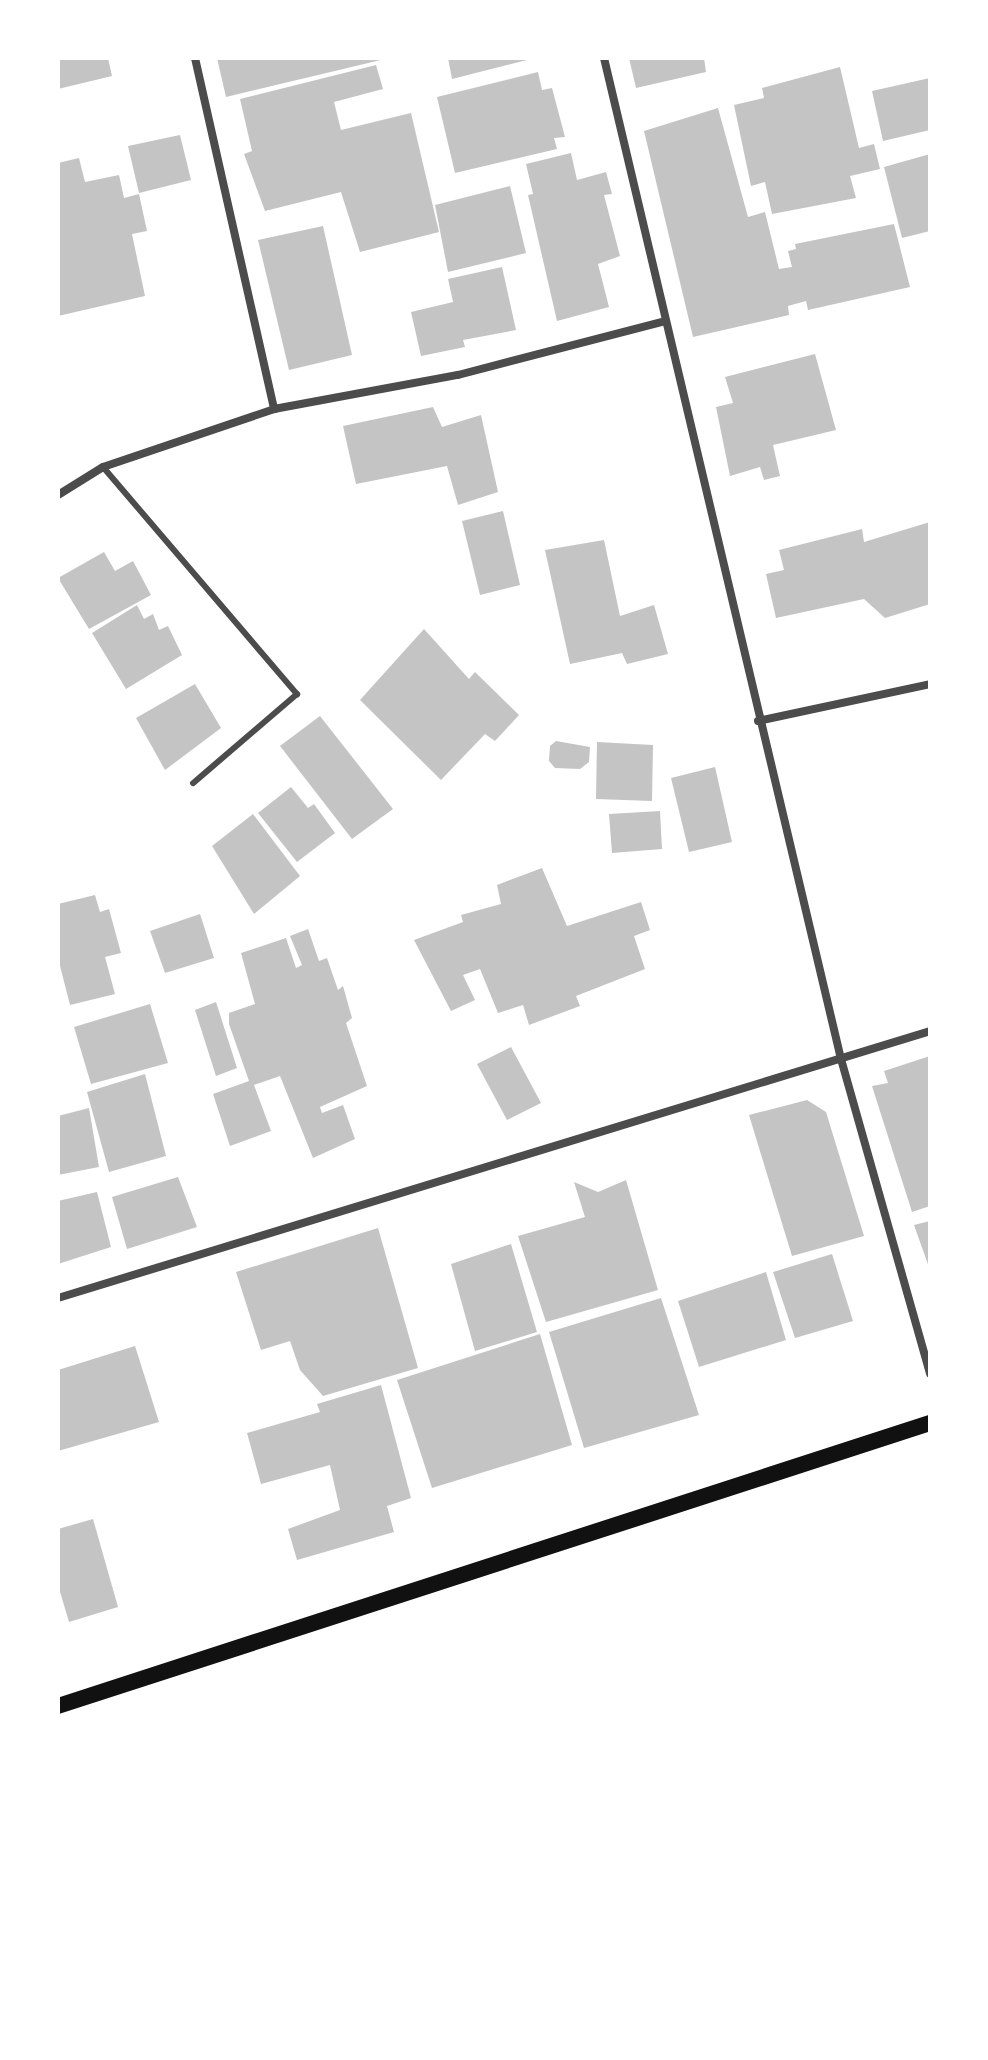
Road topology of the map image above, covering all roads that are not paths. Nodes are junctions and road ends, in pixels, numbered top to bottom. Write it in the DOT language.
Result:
graph roads {
  1 [pos="195,58"];
  2 [pos="604,58"];
  3 [pos="665,321"];
  4 [pos="274,409"];
  5 [pos="103,467"];
  6 [pos="58,495"];
  7 [pos="930,684"];
  8 [pos="758,721"];
  9 [pos="193,783"];
  10 [pos="930,1031"];
  11 [pos="841,1059"];
  12 [pos="58,1298"];
  13 [pos="930,1374"];
  14 [pos="930,1423"];
  15 [pos="58,1706"];
  1 -- 4 [label="street"];
  2 -- 3 [label="street"];
  3 -- 4 [label="street"];
  3 -- 8 [label="street"];
  4 -- 5 [label="street"];
  5 -- 6 [label="street"];
  5 -- 9 [label="lane"];
  7 -- 8 [label="street"];
  8 -- 11 [label="street"];
  10 -- 11 [label="street"];
  11 -- 12 [label="street"];
  11 -- 13 [label="street"];
  14 -- 15 [label="main road"];
}
